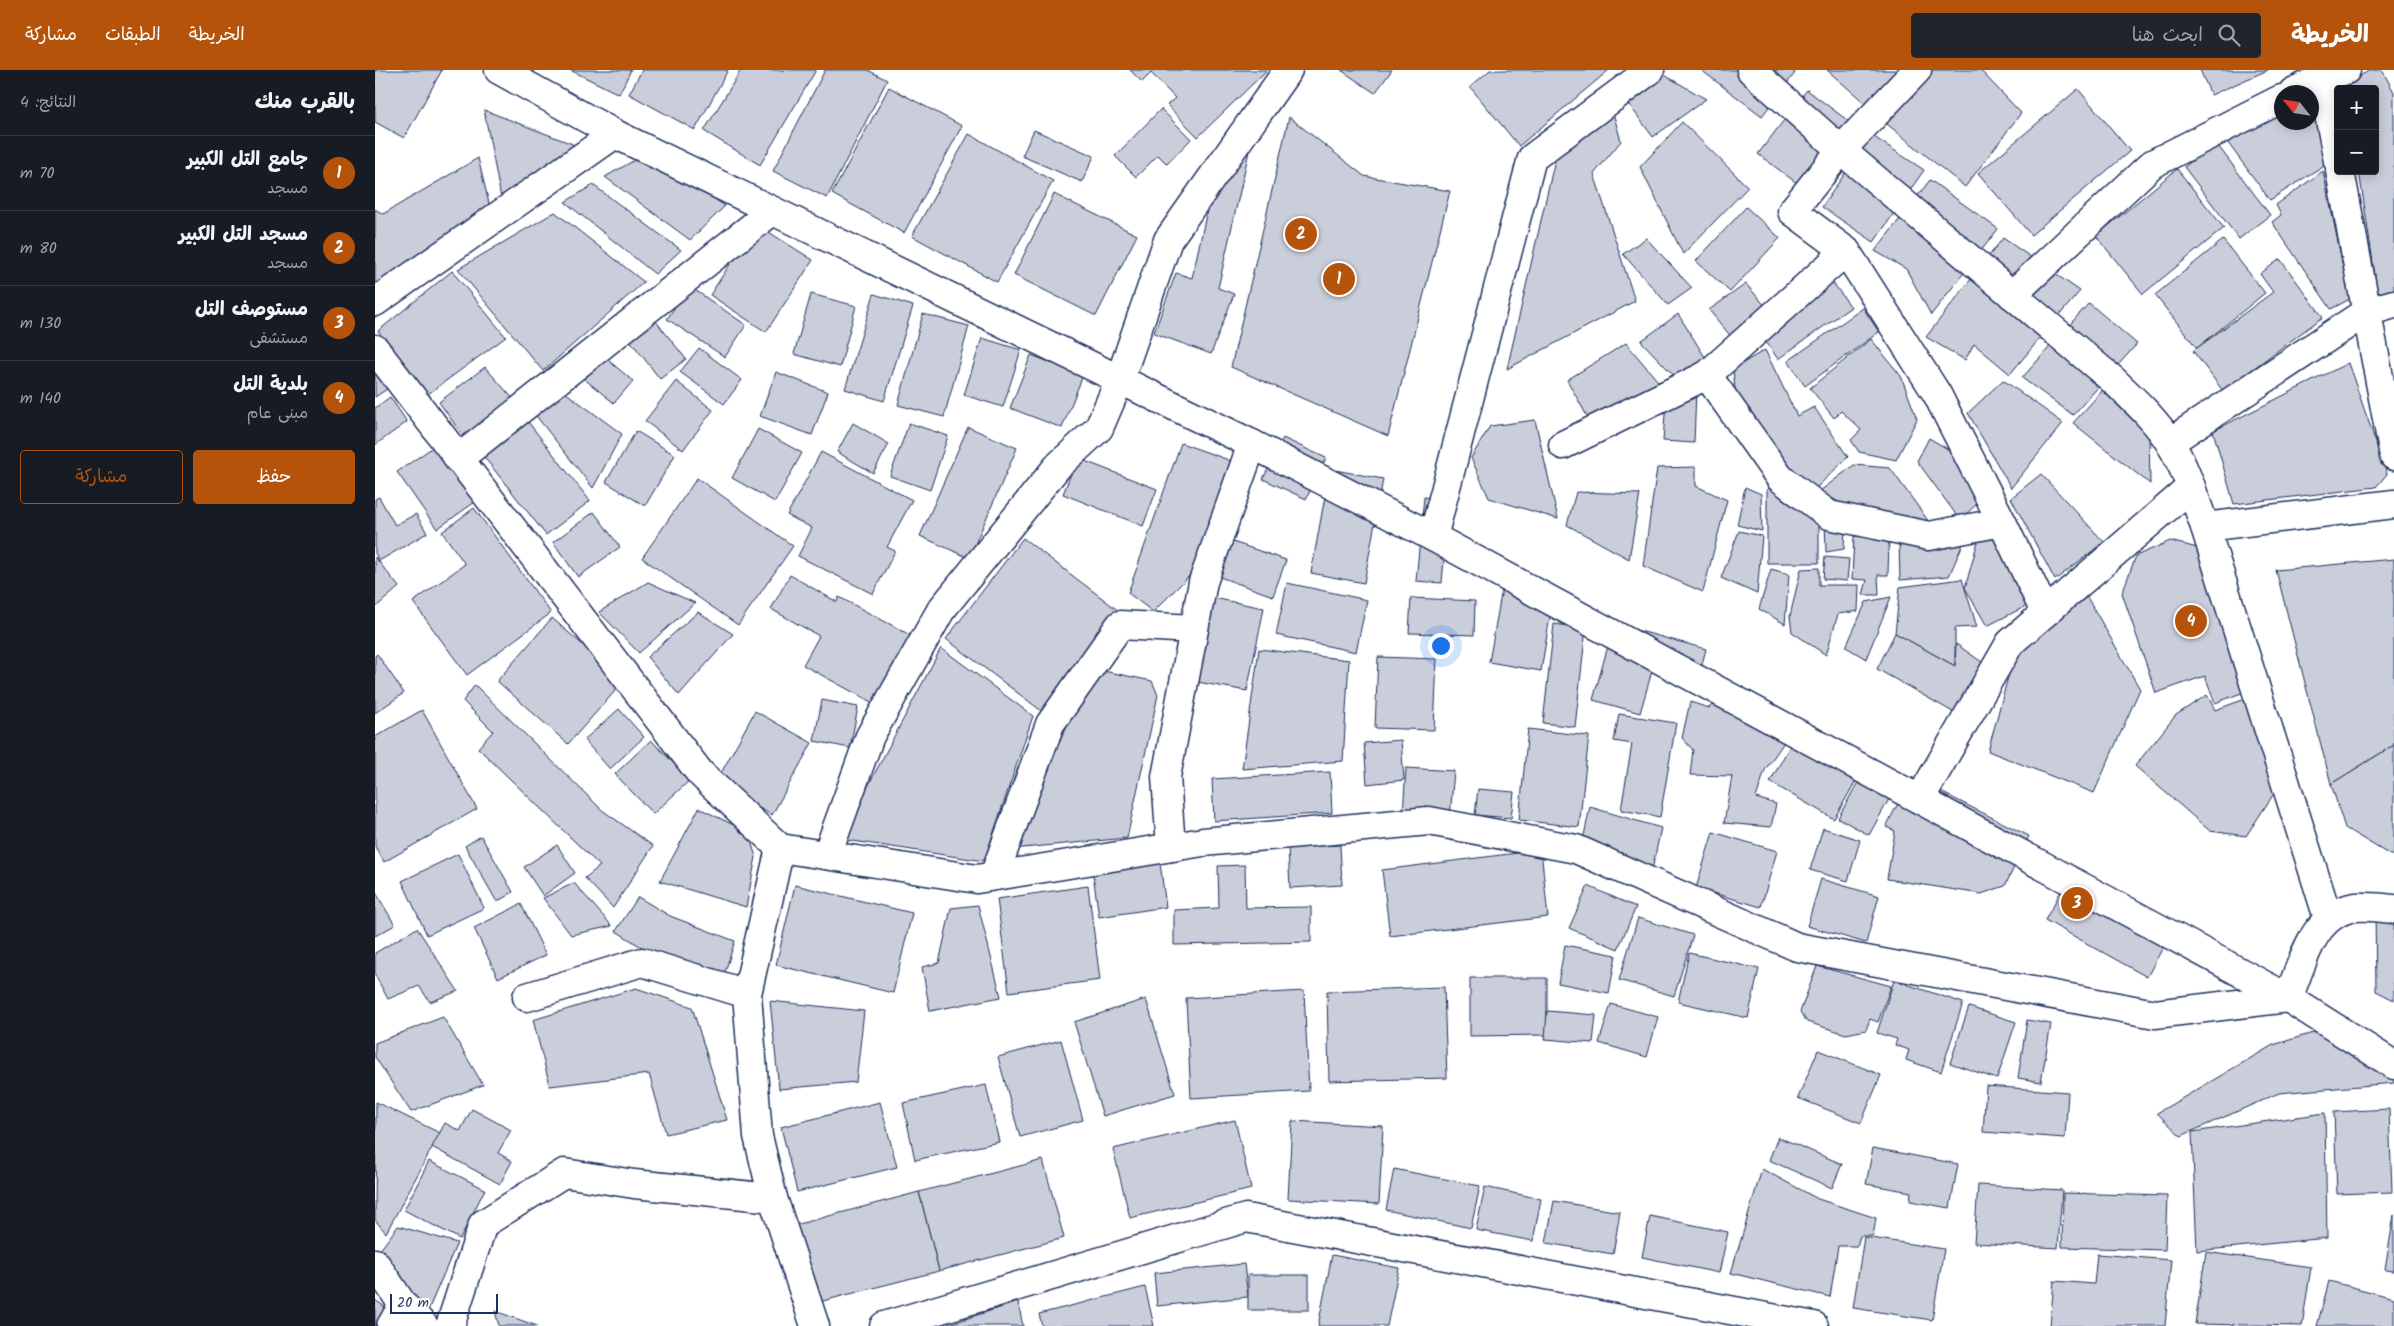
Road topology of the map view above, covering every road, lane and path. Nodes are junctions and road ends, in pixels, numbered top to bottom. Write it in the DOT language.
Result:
graph roads {
  1 [pos="499,70"];
  2 [pos="1288,70"];
  3 [pos="1650,70"];
  4 [pos="1751,70"];
  5 [pos="1917,70"];
  6 [pos="2334,74"];
  7 [pos="2309,85"];
  8 [pos="2274,102"];
  9 [pos="2337,130"];
  10 [pos="615,134"];
  11 [pos="1841,150"];
  12 [pos="2341,175"];
  13 [pos="772,211"];
  14 [pos="1847,251"];
  15 [pos="2012,295"];
  16 [pos="375,302"];
  17 [pos="2394,304"];
  18 [pos="2366,312"];
  19 [pos="375,349"];
  20 [pos="1707,375"];
  21 [pos="1120,380"];
  22 [pos="2170,442"];
  23 [pos="1252,444"];
  24 [pos="1563,445"];
  25 [pos="2394,456"];
  26 [pos="458,459"];
  27 [pos="2191,487"];
  28 [pos="2393,499"];
  29 [pos="2003,522"];
  30 [pos="2205,528"];
  31 [pos="1433,537"];
  32 [pos="2045,612"];
  33 [pos="1194,629"];
  34 [pos="1920,798"];
  35 [pos="1171,847"];
  36 [pos="780,848"];
  37 [pos="827,855"];
  38 [pos="994,876"];
  39 [pos="2394,909"];
  40 [pos="2328,918"];
  41 [pos="747,994"];
  42 [pos="527,997"];
  43 [pos="2287,998"];
  44 [pos="2394,1065"];
  45 [pos="773,1198"];
  46 [pos="375,1263"];
  47 [pos="397,1316"];
  48 [pos="423,1326"];
  49 [pos="450,1326"];
  50 [pos="815,1326"];
  51 [pos="884,1326"];
  52 [pos="1814,1326"];
  1 -- 10 [label="street"];
  2 -- 21 [label="street"];
  3 -- 31 [label="street"];
  4 -- 11 [label="street"];
  5 -- 11 [label="street"];
  6 -- 7 [label="street"];
  6 -- 9 [label="street"];
  8 -- 15 [label="street"];
  10 -- 13 [label="street"];
  10 -- 16 [label="street"];
  11 -- 14 [label="street"];
  11 -- 15 [label="street"];
  12 -- 18 [label="street"];
  13 -- 21 [label="street"];
  13 -- 26 [label="street"];
  14 -- 20 [label="street"];
  14 -- 29 [label="street"];
  15 -- 22 [label="street"];
  17 -- 18 [label="street"];
  18 -- 22 [label="street"];
  18 -- 25 [label="street"];
  19 -- 26 [label="street"];
  20 -- 24 [label="street"];
  20 -- 29 [label="street"];
  21 -- 23 [label="street"];
  21 -- 37 [label="street"];
  22 -- 27 [label="street"];
  23 -- 31 [label="street"];
  23 -- 33 [label="street"];
  26 -- 36 [label="street"];
  27 -- 30 [label="street"];
  27 -- 32 [label="street"];
  28 -- 30 [label="street"];
  29 -- 32 [label="street"];
  30 -- 40 [label="street"];
  31 -- 34 [label="street"];
  32 -- 34 [label="street"];
  33 -- 35 [label="street"];
  33 -- 38 [label="street"];
  34 -- 43 [label="street"];
  35 -- 38 [label="street"];
  35 -- 43 [label="street"];
  36 -- 37 [label="street"];
  36 -- 41 [label="street"];
  37 -- 38 [label="street"];
  39 -- 40 [label="street"];
  40 -- 43 [label="street"];
  41 -- 42 [label="street"];
  41 -- 45 [label="street"];
  43 -- 44 [label="street"];
  45 -- 49 [label="street"];
  45 -- 50 [label="street"];
  46 -- 47 [label="street"];
  47 -- 48 [label="street"];
  51 -- 52 [label="street"];
}
